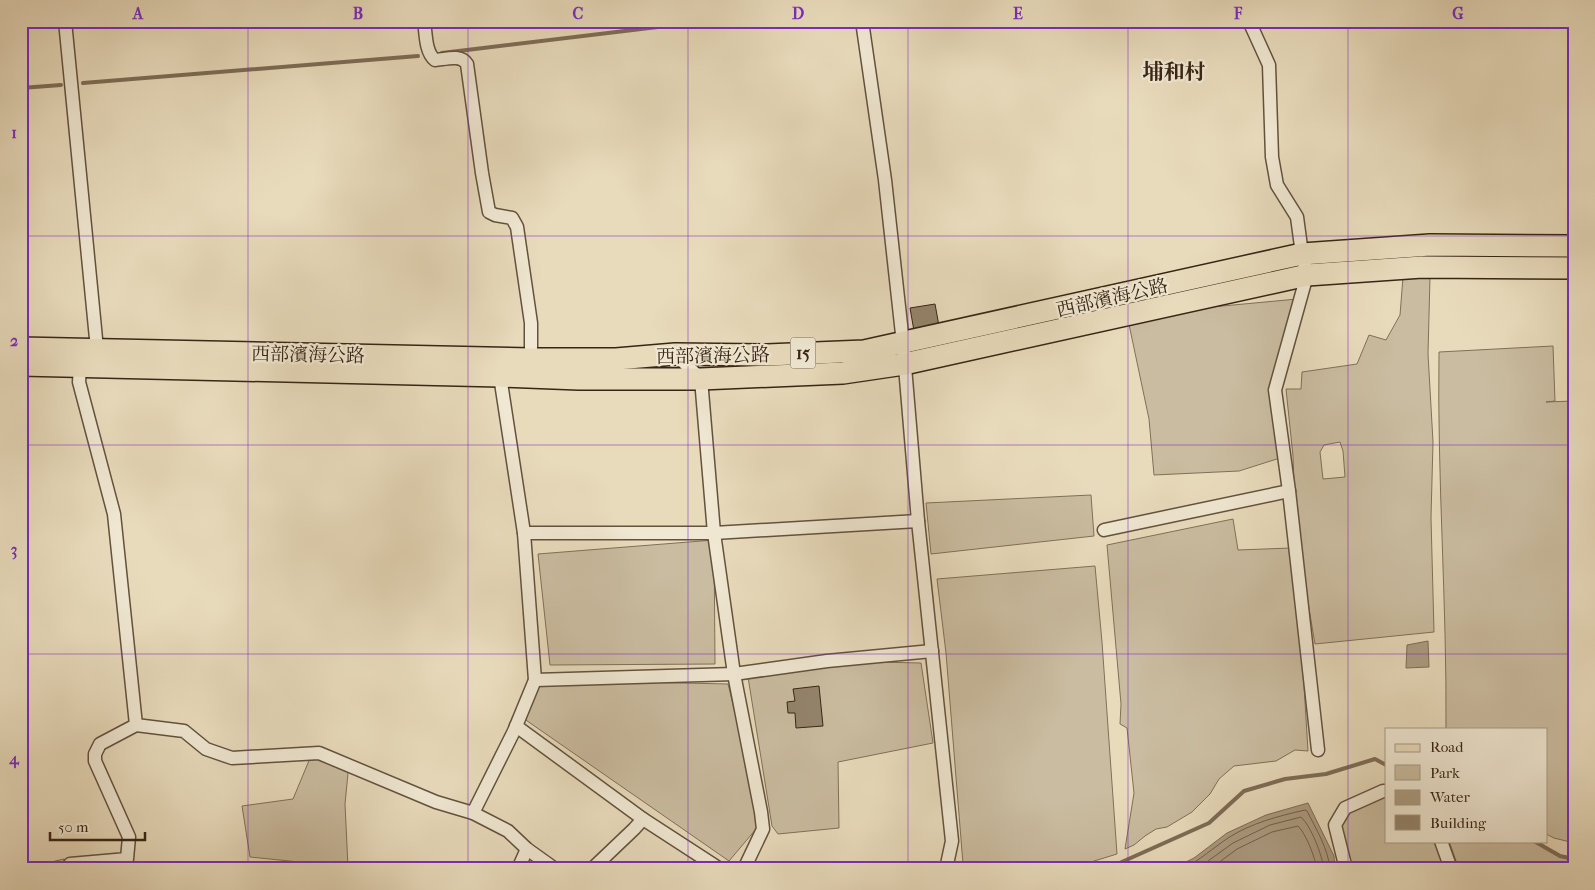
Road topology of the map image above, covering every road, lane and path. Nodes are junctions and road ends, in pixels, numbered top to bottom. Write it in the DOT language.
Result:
graph roads {
  1 [pos="65,21"];
  2 [pos="424,21"];
  3 [pos="862,21"];
  4 [pos="1249,21"];
  5 [pos="1574,246"];
  6 [pos="1302,254"];
  7 [pos="1574,268"];
  8 [pos="1307,275"];
  9 [pos="21,348"];
  10 [pos="97,349"];
  11 [pos="675,354"];
  12 [pos="904,354"];
  13 [pos="21,365"];
  14 [pos="80,367"];
  15 [pos="531,368"];
  16 [pos="500,376"];
  17 [pos="700,379"];
  18 [pos="1289,491"];
  19 [pos="918,520"];
  20 [pos="1104,530"];
  21 [pos="524,533"];
  22 [pos="714,533"];
  23 [pos="932,651"];
  24 [pos="734,674"];
  25 [pos="535,680"];
  26 [pos="136,726"];
  27 [pos="516,726"];
  28 [pos="1318,750"];
  29 [pos="1385,791"];
  30 [pos="473,813"];
  31 [pos="643,819"];
  32 [pos="1441,842"];
  33 [pos="527,848"];
  34 [pos="70,869"];
  35 [pos="518,869"];
  36 [pos="555,869"];
  37 [pos="592,869"];
  38 [pos="720,869"];
  39 [pos="744,869"];
  40 [pos="946,869"];
  41 [pos="1346,869"];
  42 [pos="1451,869"];
  1 -- 10 [label="street"];
  2 -- 15 [label="street"];
  3 -- 12 [label="street"];
  4 -- 6 [label="street"];
  5 -- 6 [label="main road, 西部濱海公路 / 15"];
  6 -- 8 [label="street"];
  6 -- 12 [label="main road, 西部濱海公路 / 15"];
  7 -- 8 [label="main road, 西部濱海公路 / 15"];
  8 -- 12 [label="main road, 西部濱海公路 / 15"];
  8 -- 18 [label="street"];
  9 -- 10 [label="main road, 西部濱海公路 / 15"];
  10 -- 14 [label="street"];
  10 -- 15 [label="main road, 西部濱海公路 / 15"];
  11 -- 12 [label="main road, 西部濱海公路 / 15"];
  11 -- 15 [label="main road, 西部濱海公路 / 15"];
  11 -- 17 [label="street"];
  12 -- 17 [label="main road, 西部濱海公路 / 15"];
  12 -- 19 [label="street"];
  13 -- 14 [label="main road, 西部濱海公路 / 15"];
  14 -- 16 [label="main road, 西部濱海公路 / 15"];
  14 -- 26 [label="street"];
  15 -- 16 [label="main road, 西部濱海公路 / 15"];
  15 -- 17 [label="main road, 西部濱海公路 / 15"];
  16 -- 21 [label="street"];
  17 -- 22 [label="street"];
  18 -- 20 [label="street"];
  18 -- 28 [label="street"];
  19 -- 22 [label="street"];
  19 -- 23 [label="street"];
  21 -- 22 [label="street"];
  21 -- 25 [label="street"];
  22 -- 24 [label="street"];
  23 -- 24 [label="street"];
  23 -- 40 [label="street"];
  24 -- 25 [label="street"];
  24 -- 39 [label="street"];
  25 -- 27 [label="street"];
  26 -- 30 [label="street"];
  26 -- 34 [label="street"];
  27 -- 30 [label="street"];
  27 -- 31 [label="street"];
  29 -- 41 [label="street"];
  30 -- 33 [label="street"];
  31 -- 37 [label="street"];
  31 -- 38 [label="street"];
  32 -- 42 [label="street"];
  33 -- 35 [label="street"];
  33 -- 36 [label="street"];
}
